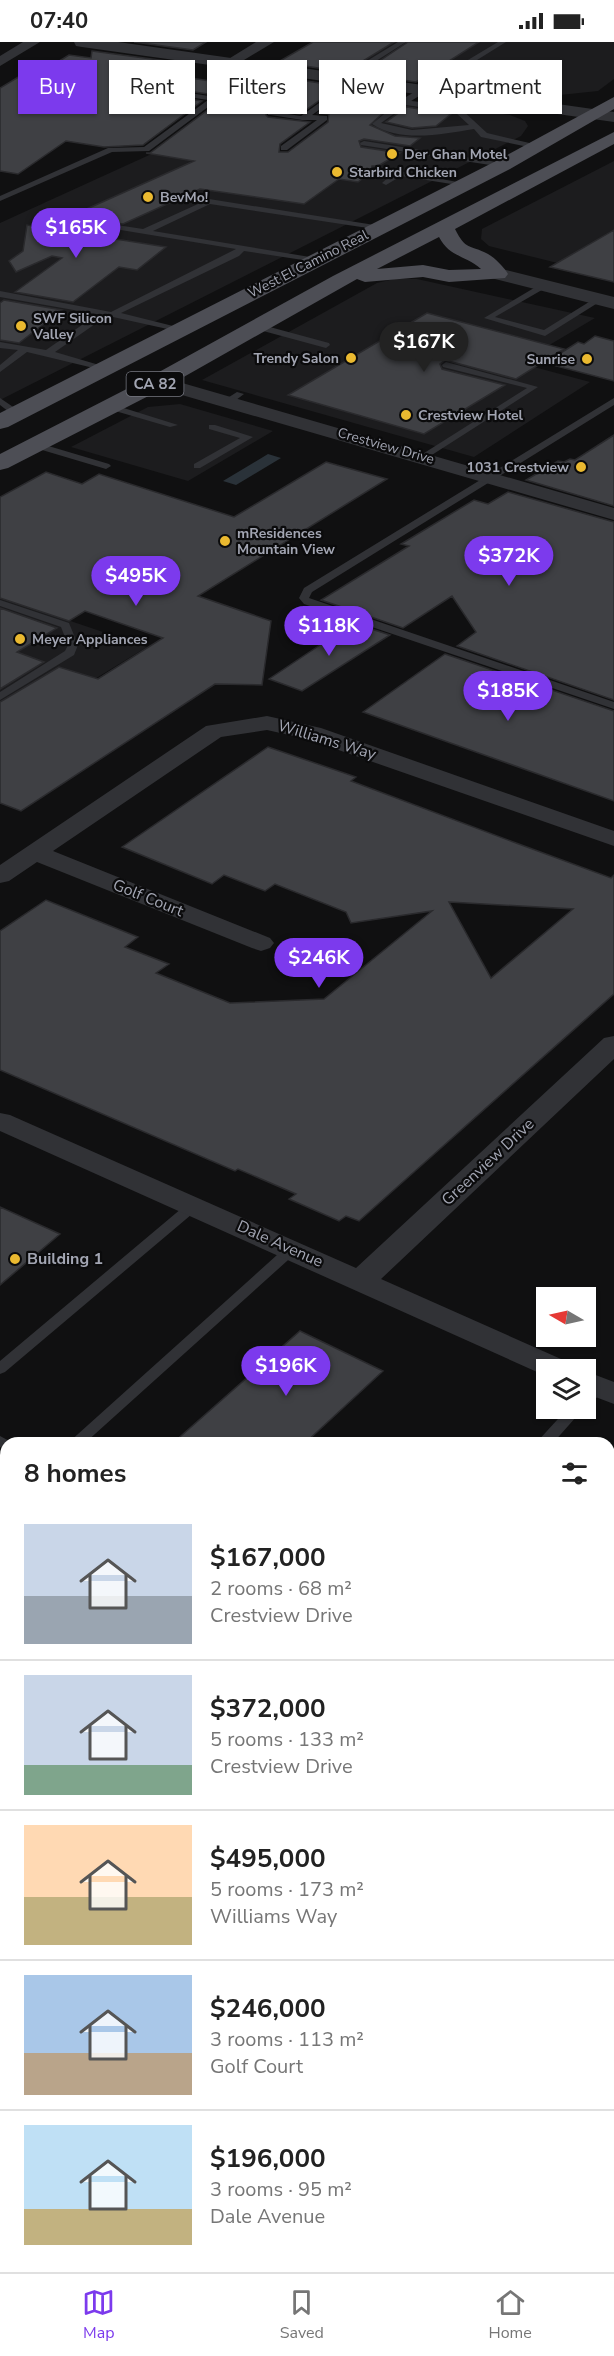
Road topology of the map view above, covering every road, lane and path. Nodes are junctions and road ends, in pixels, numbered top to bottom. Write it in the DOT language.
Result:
graph roads {
  1 [pos="33,42"];
  2 [pos="82,42"];
  3 [pos="267,42"];
  4 [pos="403,42"];
  5 [pos="503,42"];
  6 [pos="209,60"];
  7 [pos="235,60"];
  8 [pos="377,60"];
  9 [pos="474,60"];
  10 [pos="0,62"];
  11 [pos="406,102"];
  12 [pos="614,102"];
  13 [pos="207,104"];
  14 [pos="319,104"];
  15 [pos="562,109"];
  16 [pos="277,114"];
  17 [pos="389,114"];
  18 [pos="604,115"];
  19 [pos="305,116"];
  20 [pos="474,127"];
  21 [pos="614,137"];
  22 [pos="364,142"];
  23 [pos="535,147"];
  24 [pos="284,148"];
  25 [pos="503,165"];
  26 [pos="376,170"];
  27 [pos="399,173"];
  28 [pos="386,183"];
  29 [pos="464,184"];
  30 [pos="0,200"];
  31 [pos="48,216"];
  32 [pos="444,226"];
  33 [pos="381,228"];
  34 [pos="144,232"];
  35 [pos="242,248"];
  36 [pos="308,264"];
  37 [pos="498,274"];
  38 [pos="340,280"];
  39 [pos="544,285"];
  40 [pos="0,294"];
  41 [pos="607,301"];
  42 [pos="113,314"];
  43 [pos="255,326"];
  44 [pos="178,330"];
  45 [pos="0,345"];
  46 [pos="326,345"];
  47 [pos="25,349"];
  48 [pos="48,353"];
  49 [pos="446,364"];
  50 [pos="0,369"];
  51 [pos="103,369"];
  52 [pos="158,382"];
  53 [pos="614,401"];
  54 [pos="108,406"];
  55 [pos="5,412"];
  56 [pos="173,425"];
  57 [pos="212,427"];
  58 [pos="0,442"];
  59 [pos="35,445"];
  60 [pos="424,457"];
  61 [pos="0,463"];
  62 [pos="106,466"];
  63 [pos="198,466"];
  64 [pos="491,477"];
  65 [pos="614,514"];
  66 [pos="0,603"];
  67 [pos="0,697"];
  68 [pos="614,706"];
  69 [pos="614,839"];
  70 [pos="34,852"];
  71 [pos="0,876"];
  72 [pos="261,943"];
  73 [pos="614,1044"];
  74 [pos="0,1121"];
  75 [pos="193,1206"];
  76 [pos="292,1249"];
  77 [pos="361,1280"];
  78 [pos="536,1360"];
  79 [pos="0,1369"];
  80 [pos="568,1419"];
  81 [pos="83,1437"];
  82 [pos="550,1437"];
  1 -- 10 [label="street"];
  2 -- 6 [label="street"];
  3 -- 7 [label="street"];
  4 -- 8 [label="lane"];
  5 -- 9 [label="lane"];
  11 -- 20 [label="lane"];
  12 -- 18 [label="main road, West El Camino Real / CA 82"];
  13 -- 30 [label="lane"];
  14 -- 19 [label="lane"];
  15 -- 18 [label="street"];
  16 -- 19 [label="lane"];
  17 -- 20 [label="lane"];
  18 -- 23 [label="main road, West El Camino Real / CA 82"];
  19 -- 24 [label="lane"];
  20 -- 23 [label="lane"];
  21 -- 32 [label="main road, West El Camino Real / CA 82"];
  22 -- 25 [label="lane"];
  23 -- 25 [label="main road, West El Camino Real / CA 82"];
  25 -- 29 [label="main road, West El Camino Real / CA 82"];
  26 -- 27 [label="lane"];
  27 -- 28 [label="lane"];
  27 -- 29 [label="lane"];
  29 -- 33 [label="main road, West El Camino Real / CA 82"];
  31 -- 34 [label="lane"];
  32 -- 37 [label="main road"];
  32 -- 38 [label="main road, West El Camino Real / CA 82"];
  33 -- 34 [label="lane"];
  33 -- 36 [label="main road, West El Camino Real / CA 82"];
  34 -- 35 [label="lane"];
  35 -- 36 [label="lane"];
  35 -- 42 [label="lane"];
  36 -- 44 [label="main road, West El Camino Real / CA 82"];
  36 -- 52 [label="main road"];
  37 -- 38 [label="main road"];
  37 -- 39 [label="street"];
  38 -- 43 [label="main road, West El Camino Real / CA 82"];
  39 -- 41 [label="street"];
  39 -- 41 [label="lane"];
  40 -- 42 [label="lane"];
  42 -- 44 [label="lane"];
  42 -- 48 [label="lane"];
  43 -- 46 [label="lane"];
  43 -- 52 [label="main road, CA 82"];
  44 -- 51 [label="main road, West El Camino Real / CA 82"];
  45 -- 47 [label="lane"];
  47 -- 48 [label="lane"];
  47 -- 50 [label="lane"];
  48 -- 51 [label="lane"];
  49 -- 60 [label="lane"];
  51 -- 55 [label="main road, West El Camino Real / CA 82"];
  52 -- 54 [label="main road, CA 82"];
  52 -- 60 [label="street, Crestview Drive"];
  53 -- 64 [label="lane"];
  54 -- 56 [label="lane"];
  54 -- 59 [label="main road, CA 82"];
  55 -- 58 [label="main road"];
  57 -- 63 [label="lane"];
  59 -- 61 [label="main road, CA 82"];
  59 -- 62 [label="lane"];
  60 -- 64 [label="street, Crestview Drive"];
  64 -- 65 [label="street, Crestview Drive"];
  64 -- 68 [label="lane"];
  66 -- 67 [label="lane"];
  69 -- 70 [label="street, Williams Way"];
  70 -- 71 [label="street, Williams Way"];
  70 -- 72 [label="street, Golf Court"];
  73 -- 77 [label="street, Greenview Drive"];
  74 -- 75 [label="street, Dale Avenue"];
  75 -- 76 [label="street, Dale Avenue"];
  75 -- 79 [label="lane"];
  76 -- 77 [label="street, Dale Avenue"];
  76 -- 81 [label="lane"];
  77 -- 78 [label="street, Dale Avenue"];
  80 -- 82 [label="lane"];
}
